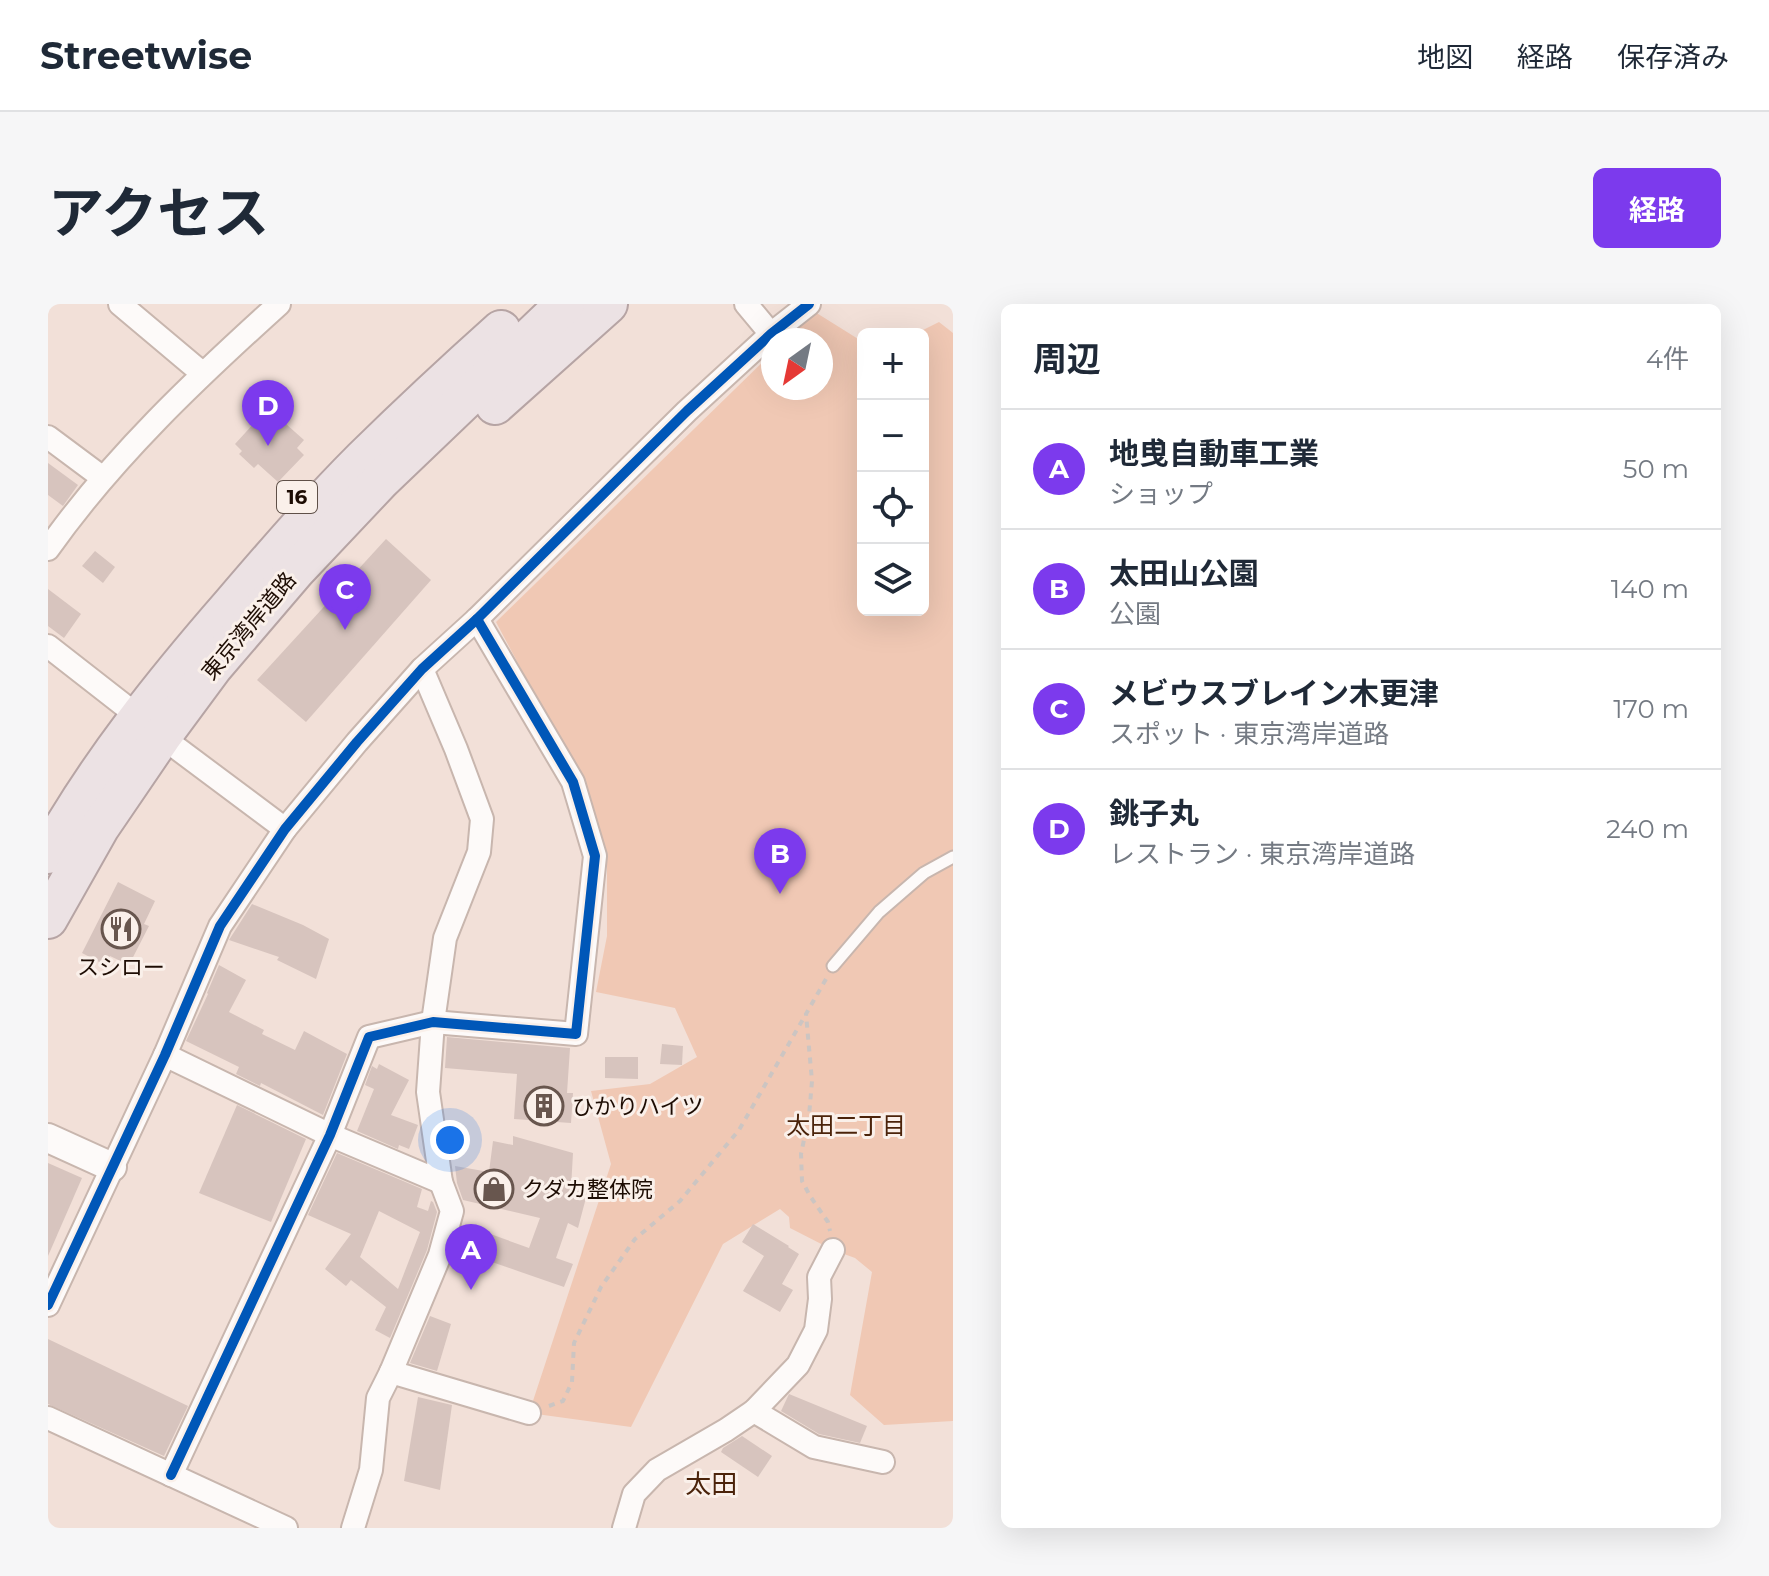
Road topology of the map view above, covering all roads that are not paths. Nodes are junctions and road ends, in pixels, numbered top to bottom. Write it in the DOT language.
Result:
graph roads {
  1 [pos="120,304"];
  2 [pos="279,304"];
  3 [pos="494,304"];
  4 [pos="530,304"];
  5 [pos="565,304"];
  6 [pos="608,304"];
  7 [pos="746,304"];
  8 [pos="809,304"];
  9 [pos="766,328"];
  10 [pos="779,328"];
  11 [pos="761,343"];
  12 [pos="202,373"];
  13 [pos="48,437"];
  14 [pos="103,478"];
  15 [pos="48,549"];
  16 [pos="477,619"];
  17 [pos="48,646"];
  18 [pos="202,660"];
  19 [pos="422,669"];
  20 [pos="139,717"];
  21 [pos="174,746"];
  22 [pos="100,827"];
  23 [pos="285,829"];
  24 [pos="48,854"];
  25 [pos="953,857"];
  26 [pos="48,919"];
  27 [pos="833,966"];
  28 [pos="433,1022"];
  29 [pos="165,1055"];
  30 [pos="330,1135"];
  31 [pos="48,1138"];
  32 [pos="112,1167"];
  33 [pos="441,1182"];
  34 [pos="833,1250"];
  35 [pos="48,1305"];
  36 [pos="391,1372"];
  37 [pos="754,1411"];
  38 [pos="529,1413"];
  39 [pos="48,1418"];
  40 [pos="883,1462"];
  41 [pos="171,1475"];
  42 [pos="286,1528"];
  43 [pos="353,1528"];
  44 [pos="624,1528"];
  1 -- 12 [label="street"];
  2 -- 12 [label="street"];
  3 -- 20 [label="highway, 16"];
  4 -- 18 [label="highway, 東京湾岸道路 / 16"];
  5 -- 18 [label="highway, 東京湾岸道路 / 16"];
  6 -- 21 [label="highway, 16"];
  7 -- 9 [label="street"];
  8 -- 10 [label="street"];
  11 -- 16 [label="street"];
  12 -- 14 [label="street"];
  13 -- 14 [label="street"];
  14 -- 15 [label="street"];
  16 -- 19 [label="street"];
  16 -- 28 [label="street"];
  17 -- 20 [label="street"];
  18 -- 20 [label="highway, 東京湾岸道路 / 16"];
  18 -- 22 [label="highway, 東京湾岸道路 / 16"];
  19 -- 23 [label="street"];
  19 -- 28 [label="street"];
  20 -- 24 [label="highway, 東京湾岸道路 / 16"];
  21 -- 22 [label="highway, 16"];
  21 -- 23 [label="street"];
  22 -- 26 [label="highway, 東京湾岸道路 / 16"];
  23 -- 29 [label="street"];
  25 -- 27 [label="lane"];
  28 -- 30 [label="street"];
  28 -- 33 [label="street"];
  29 -- 30 [label="street"];
  29 -- 32 [label="street"];
  30 -- 33 [label="street"];
  30 -- 41 [label="street"];
  31 -- 32 [label="street"];
  32 -- 35 [label="street"];
  33 -- 36 [label="street"];
  34 -- 37 [label="street"];
  36 -- 38 [label="street"];
  36 -- 43 [label="street"];
  37 -- 40 [label="street"];
  37 -- 44 [label="street"];
  39 -- 41 [label="street"];
  41 -- 42 [label="street"];
}
